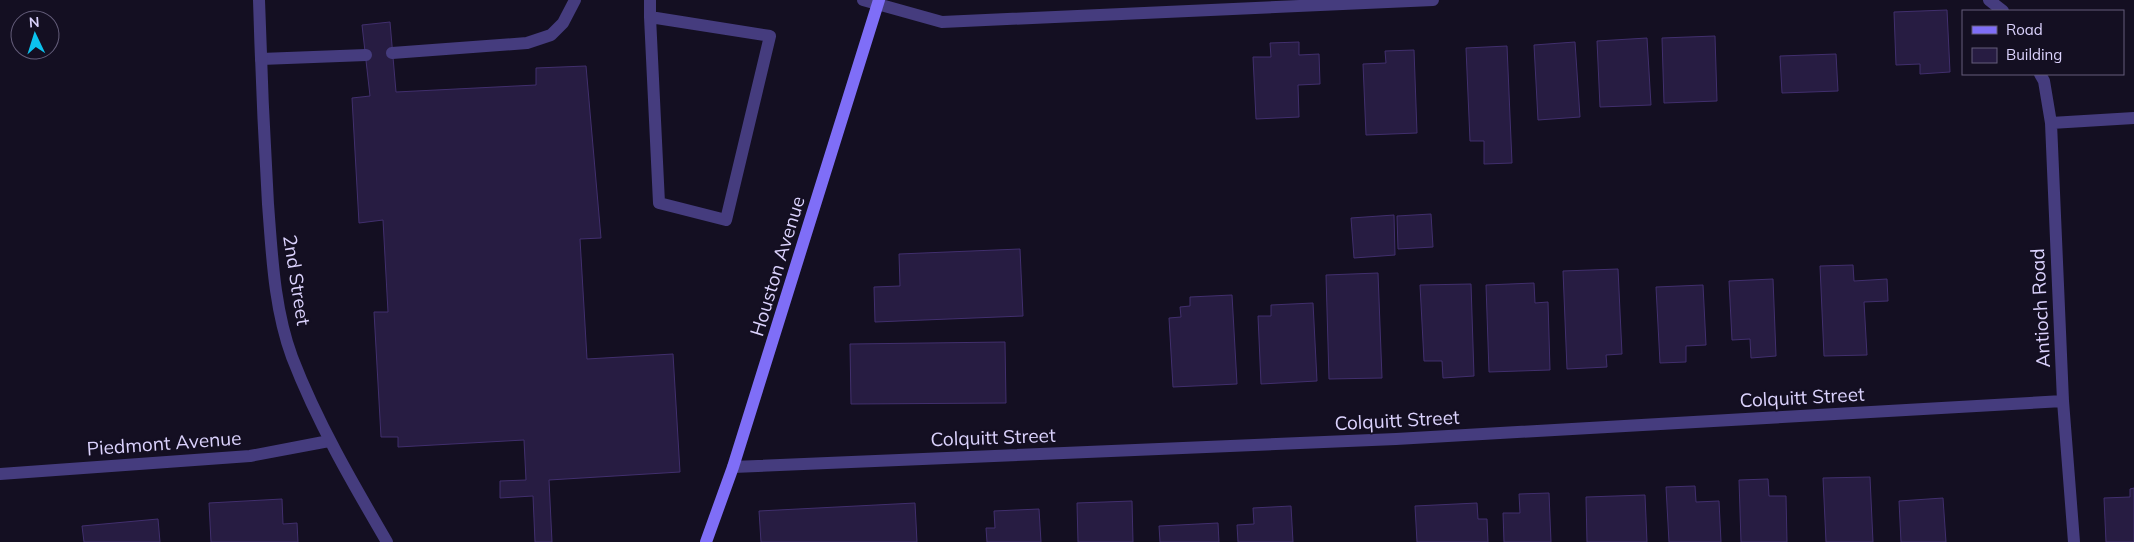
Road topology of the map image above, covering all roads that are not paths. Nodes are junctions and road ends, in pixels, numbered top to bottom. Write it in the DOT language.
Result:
graph roads {
  1 [pos="259,0"];
  2 [pos="575,0"];
  3 [pos="650,0"];
  4 [pos="863,0"];
  5 [pos="1433,0"];
  6 [pos="1989,0"];
  7 [pos="879,2"];
  8 [pos="2003,10"];
  9 [pos="650,17"];
  10 [pos="392,53"];
  11 [pos="366,55"];
  12 [pos="261,59"];
  13 [pos="2041,75"];
  14 [pos="2134,118"];
  15 [pos="2051,122"];
  16 [pos="2063,401"];
  17 [pos="329,441"];
  18 [pos="733,467"];
  19 [pos="0,474"];
  20 [pos="386,542"];
  21 [pos="706,542"];
  22 [pos="2074,542"];
  1 -- 12 [label="street, 2nd Street"];
  2 -- 10 [label="street"];
  3 -- 9 [label="street"];
  4 -- 7 [label="street"];
  5 -- 7 [label="street"];
  6 -- 8 [label="street"];
  7 -- 18 [label="street, Houston Avenue"];
  9 -- 9 [label="street"];
  11 -- 12 [label="street"];
  12 -- 17 [label="street, 2nd Street"];
  13 -- 15 [label="street, Antioch Road"];
  14 -- 15 [label="street"];
  15 -- 16 [label="street, Antioch Road"];
  16 -- 18 [label="street, Colquitt Street"];
  16 -- 22 [label="street, Antioch Road"];
  17 -- 19 [label="street, Piedmont Avenue"];
  17 -- 20 [label="street, 2nd Street"];
  18 -- 21 [label="street, Houston Avenue"];
}
